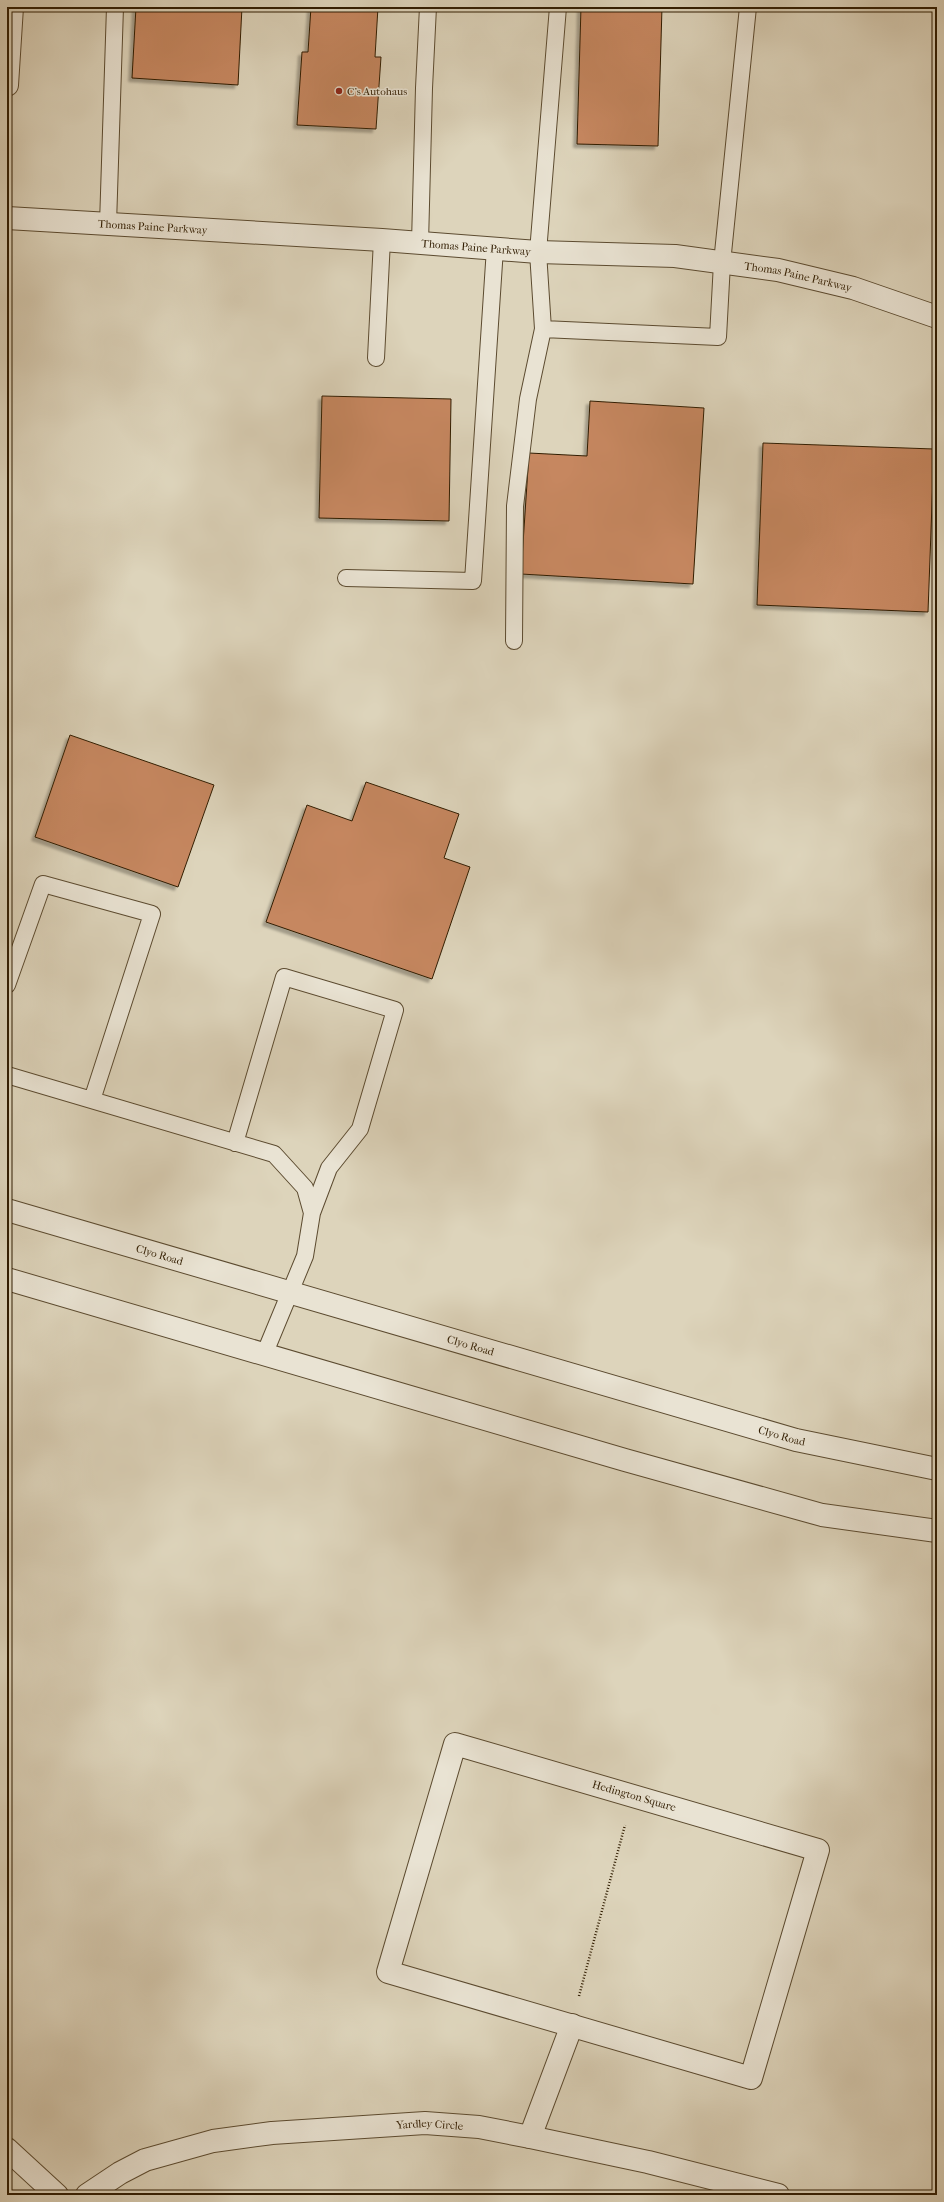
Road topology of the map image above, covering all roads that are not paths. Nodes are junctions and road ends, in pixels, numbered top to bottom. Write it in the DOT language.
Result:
graph roads {
  1 [pos="12,7"];
  2 [pos="115,7"];
  3 [pos="428,7"];
  4 [pos="558,7"];
  5 [pos="748,7"];
  6 [pos="7,85"];
  7 [pos="7,218"];
  8 [pos="108,224"];
  9 [pos="382,240"];
  10 [pos="420,242"];
  11 [pos="495,248"];
  12 [pos="538,252"];
  13 [pos="722,262"];
  14 [pos="937,317"];
  15 [pos="544,328"];
  16 [pos="376,358"];
  17 [pos="346,578"];
  18 [pos="514,640"];
  19 [pos="7,985"];
  20 [pos="7,1075"];
  21 [pos="92,1100"];
  22 [pos="235,1143"];
  23 [pos="7,1210"];
  24 [pos="312,1213"];
  25 [pos="7,1279"];
  26 [pos="288,1292"];
  27 [pos="264,1355"];
  28 [pos="937,1469"];
  29 [pos="937,1531"];
  30 [pos="572,2026"];
  31 [pos="530,2137"];
  32 [pos="7,2149"];
  33 [pos="57,2195"];
  34 [pos="87,2195"];
  35 [pos="778,2195"];
  1 -- 6 [label="street"];
  2 -- 8 [label="lane"];
  3 -- 10 [label="lane"];
  4 -- 12 [label="lane"];
  5 -- 13 [label="lane"];
  7 -- 8 [label="street, Thomas Paine Parkway"];
  8 -- 9 [label="street, Thomas Paine Parkway"];
  9 -- 10 [label="street, Thomas Paine Parkway"];
  9 -- 16 [label="lane"];
  10 -- 11 [label="street, Thomas Paine Parkway"];
  11 -- 12 [label="street, Thomas Paine Parkway"];
  11 -- 17 [label="lane"];
  12 -- 13 [label="street, Thomas Paine Parkway"];
  12 -- 15 [label="lane"];
  13 -- 14 [label="street, Thomas Paine Parkway"];
  13 -- 15 [label="lane"];
  15 -- 18 [label="lane"];
  19 -- 21 [label="lane"];
  20 -- 21 [label="lane"];
  21 -- 22 [label="lane"];
  22 -- 24 [label="lane"];
  22 -- 24 [label="lane"];
  23 -- 26 [label="street, Clyo Road"];
  24 -- 26 [label="lane"];
  25 -- 27 [label="street"];
  26 -- 27 [label="lane"];
  26 -- 28 [label="street, Clyo Road"];
  27 -- 29 [label="street"];
  30 -- 30 [label="street, Hedington Square"];
  30 -- 31 [label="street"];
  31 -- 34 [label="street, Yardley Circle"];
  31 -- 35 [label="street, Yardley Circle"];
  32 -- 33 [label="street"];
}
